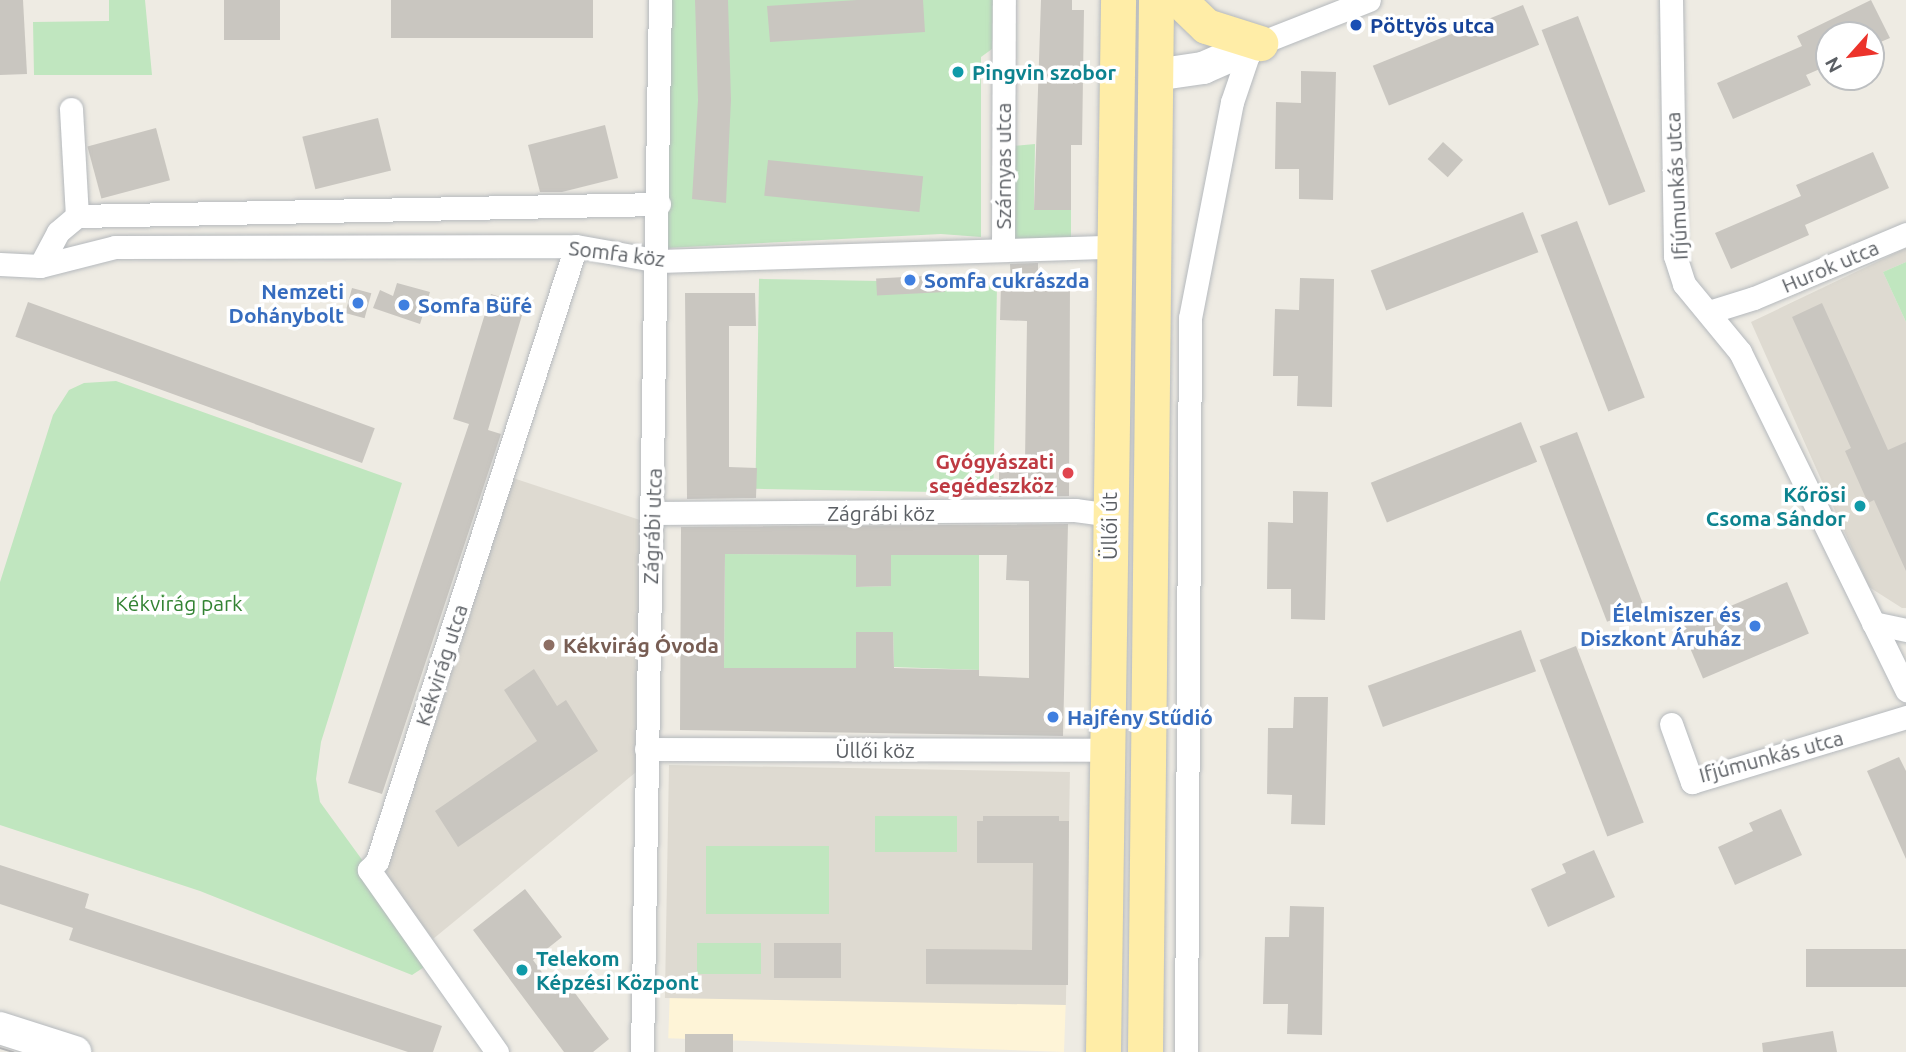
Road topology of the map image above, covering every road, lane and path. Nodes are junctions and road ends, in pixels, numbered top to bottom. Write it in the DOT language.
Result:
graph roads {
  1 [pos="660,0"];
  2 [pos="1004,0"];
  3 [pos="1156,0"];
  4 [pos="1179,0"];
  5 [pos="1369,0"];
  6 [pos="1671,0"];
  7 [pos="1118,17"];
  8 [pos="1260,43"];
  9 [pos="1155,75"];
  10 [pos="1116,94"];
  11 [pos="71,108"];
  12 [pos="659,204"];
  13 [pos="77,216"];
  14 [pos="1906,233"];
  15 [pos="576,246"];
  16 [pos="1112,247"];
  17 [pos="1003,248"];
  18 [pos="659,261"];
  19 [pos="0,264"];
  20 [pos="40,267"];
  21 [pos="1754,298"];
  22 [pos="1709,312"];
  23 [pos="1740,352"];
  24 [pos="652,513"];
  25 [pos="1109,515"];
  26 [pos="1873,623"];
  27 [pos="1906,630"];
  28 [pos="1906,690"];
  29 [pos="1906,718"];
  30 [pos="1671,724"];
  31 [pos="646,749"];
  32 [pos="1104,750"];
  33 [pos="0,1028"];
  34 [pos="75,1052"];
  35 [pos="497,1052"];
  36 [pos="642,1052"];
  37 [pos="1103,1052"];
  38 [pos="1145,1052"];
  39 [pos="1186,1052"];
  1 -- 12 [label="street, Zágrábi utca"];
  2 -- 17 [label="street, Szárnyas utca"];
  3 -- 9 [label="main road, Üllői út"];
  4 -- 8 [label="main road"];
  5 -- 8 [label="street"];
  6 -- 22 [label="street, Ifjúmunkás utca"];
  7 -- 9 [label="main road"];
  7 -- 10 [label="main road, Üllői út"];
  8 -- 9 [label="street"];
  8 -- 39 [label="street"];
  9 -- 10 [label="main road"];
  9 -- 38 [label="main road, Üllői út"];
  10 -- 16 [label="main road, Üllői út"];
  11 -- 13 [label="street"];
  12 -- 13 [label="street, Somfa köz"];
  12 -- 18 [label="street, Zágrábi utca"];
  13 -- 20 [label="street"];
  14 -- 21 [label="street, Hurok utca"];
  15 -- 18 [label="street, Somfa köz"];
  15 -- 20 [label="street, Somfa köz"];
  15 -- 35 [label="street, Kékvirág utca"];
  16 -- 17 [label="street, Somfa köz"];
  16 -- 25 [label="main road, Üllői út"];
  17 -- 18 [label="street, Somfa köz"];
  18 -- 24 [label="street, Zágrábi utca"];
  19 -- 20 [label="street, Somfa köz"];
  21 -- 22 [label="street, Hurok utca"];
  21 -- 23 [label="street, Hurok utca"];
  22 -- 23 [label="street, Ifjúmunkás utca"];
  23 -- 26 [label="street, Ifjúmunkás utca"];
  24 -- 25 [label="street, Zágrábi köz"];
  24 -- 31 [label="street, Zágrábi utca"];
  25 -- 32 [label="main road, Üllői út"];
  26 -- 27 [label="street"];
  26 -- 28 [label="street, Ifjúmunkás utca"];
  29 -- 30 [label="street, Ifjúmunkás utca"];
  31 -- 32 [label="street, Üllői köz"];
  31 -- 36 [label="street, Zágrábi utca"];
  32 -- 37 [label="main road, Üllői út"];
  33 -- 34 [label="street"];
}
